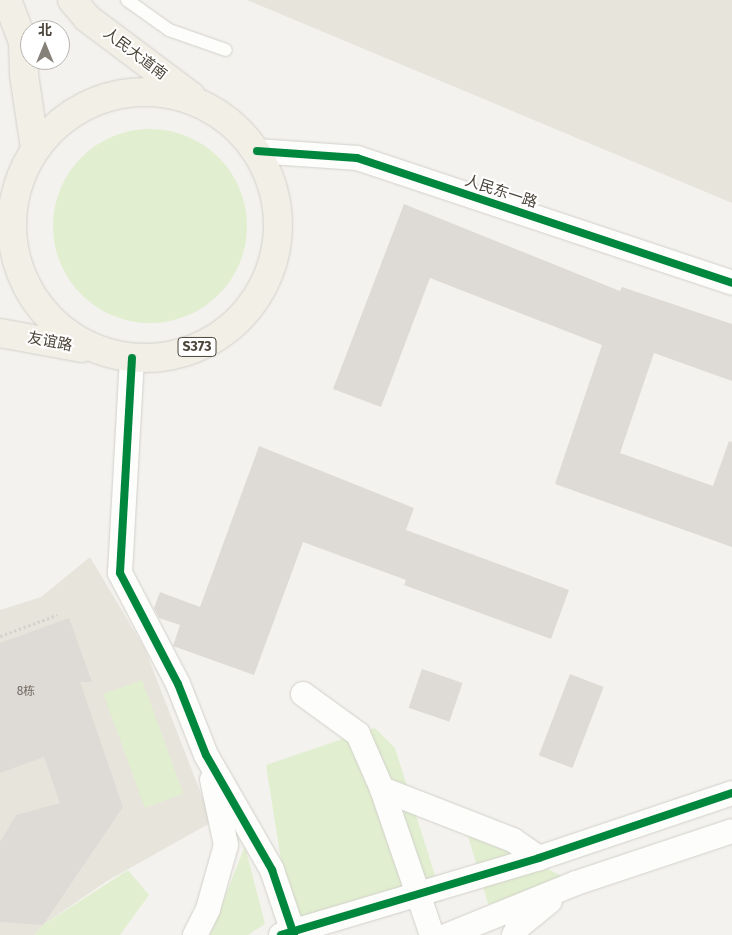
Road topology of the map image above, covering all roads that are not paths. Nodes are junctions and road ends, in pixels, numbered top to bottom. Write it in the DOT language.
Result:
graph roads {
  1 [pos="7,0"];
  2 [pos="72,0"];
  3 [pos="127,0"];
  4 [pos="226,50"];
  5 [pos="202,104"];
  6 [pos="35,149"];
  7 [pos="257,151"];
  8 [pos="7,201"];
  9 [pos="732,283"];
  10 [pos="0,333"];
  11 [pos="99,351"];
  12 [pos="132,358"];
  13 [pos="303,694"];
  14 [pos="206,755"];
  15 [pos="382,789"];
  16 [pos="732,794"];
  17 [pos="732,831"];
  18 [pos="539,858"];
  19 [pos="576,882"];
  20 [pos="418,893"];
  21 [pos="289,933"];
  22 [pos="195,935"];
  23 [pos="432,935"];
  24 [pos="448,935"];
  25 [pos="514,935"];
  1 -- 6 [label="main road"];
  2 -- 5 [label="main road, 人民大道南 / S373"];
  3 -- 4 [label="lane"];
  5 -- 6 [label="main road, S373"];
  5 -- 7 [label="main road, S373"];
  6 -- 8 [label="main road, S373"];
  7 -- 9 [label="street, 人民东一路"];
  7 -- 12 [label="main road, S373"];
  8 -- 11 [label="main road, S373"];
  10 -- 11 [label="main road, 友谊路 / S373"];
  11 -- 12 [label="main road, S373"];
  12 -- 14 [label="street"];
  13 -- 15 [label="street"];
  14 -- 21 [label="street"];
  14 -- 22 [label="street"];
  15 -- 18 [label="street"];
  15 -- 20 [label="street"];
  16 -- 18 [label="street"];
  17 -- 19 [label="street"];
  18 -- 20 [label="street"];
  19 -- 24 [label="street"];
  19 -- 25 [label="street"];
  20 -- 21 [label="street"];
  20 -- 23 [label="street"];
}
